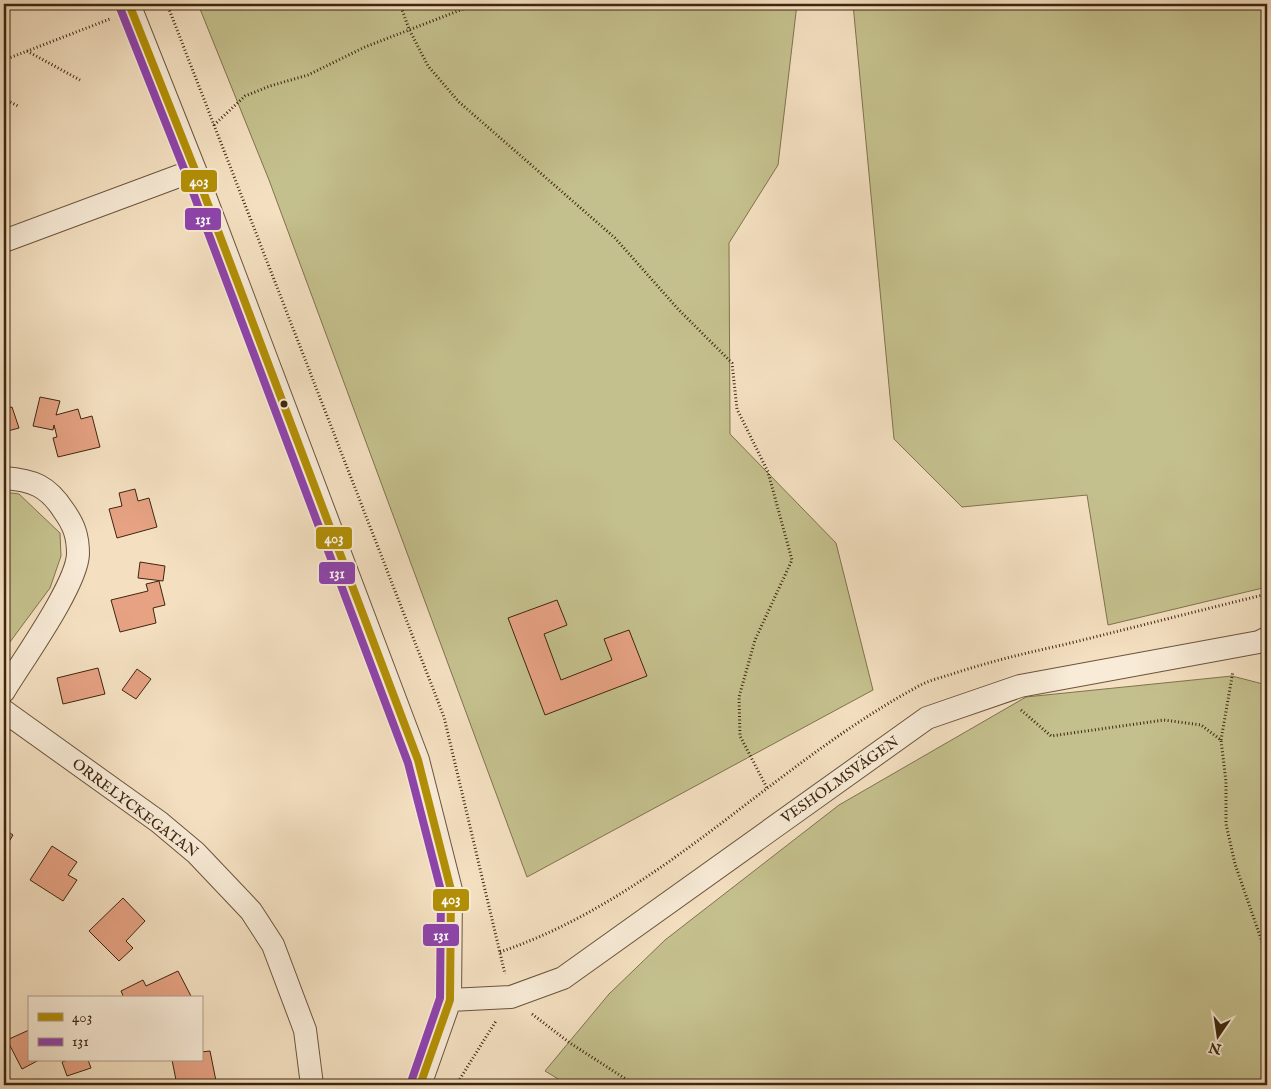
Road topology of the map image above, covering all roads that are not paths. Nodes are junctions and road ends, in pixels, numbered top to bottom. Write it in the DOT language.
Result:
graph roads {
  1 [pos="130,7"];
  2 [pos="195,170"];
  3 [pos="4,241"];
  4 [pos="4,478"];
  5 [pos="1267,638"];
  6 [pos="4,691"];
  7 [pos="4,711"];
  8 [pos="450,1000"];
  9 [pos="312,1085"];
  10 [pos="420,1085"];
  1 -- 2 [label="street"];
  2 -- 3 [label="street"];
  2 -- 8 [label="street"];
  4 -- 6 [label="street"];
  5 -- 8 [label="street, VESHOLMSVÄGEN"];
  7 -- 9 [label="street, ORRELYCKEGATAN"];
  8 -- 10 [label="street"];
}
